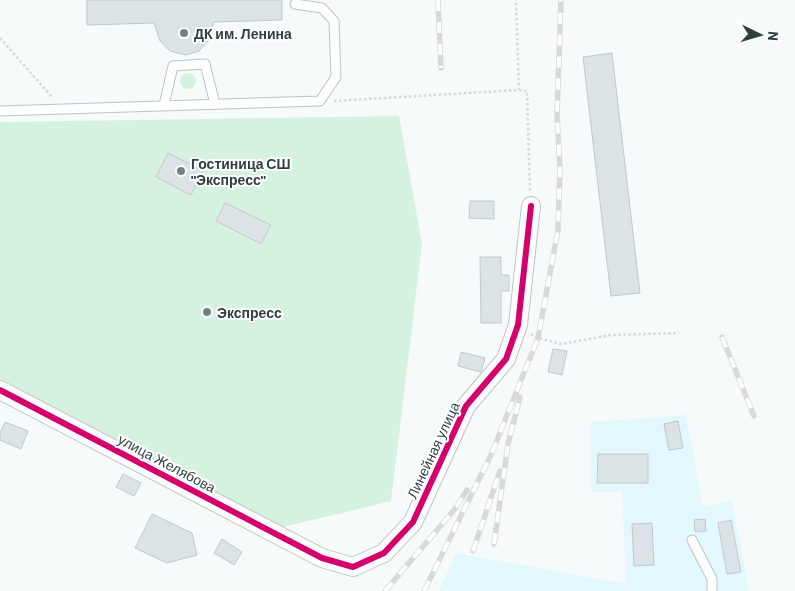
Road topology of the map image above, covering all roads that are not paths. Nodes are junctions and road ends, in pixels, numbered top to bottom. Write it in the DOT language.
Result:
graph roads {
  1 [pos="295,4"];
  2 [pos="215,104"];
  3 [pos="164,106"];
  4 [pos="0,111"];
  5 [pos="531,206"];
  6 [pos="0,390"];
  7 [pos="692,540"];
  8 [pos="322,558"];
  9 [pos="712,591"];
  1 -- 2 [label="lane"];
  2 -- 3 [label="lane"];
  2 -- 3 [label="lane"];
  3 -- 4 [label="lane"];
  5 -- 8 [label="street, Линейная улица"];
  6 -- 8 [label="street, улица Желябова"];
  7 -- 9 [label="lane"];
}
